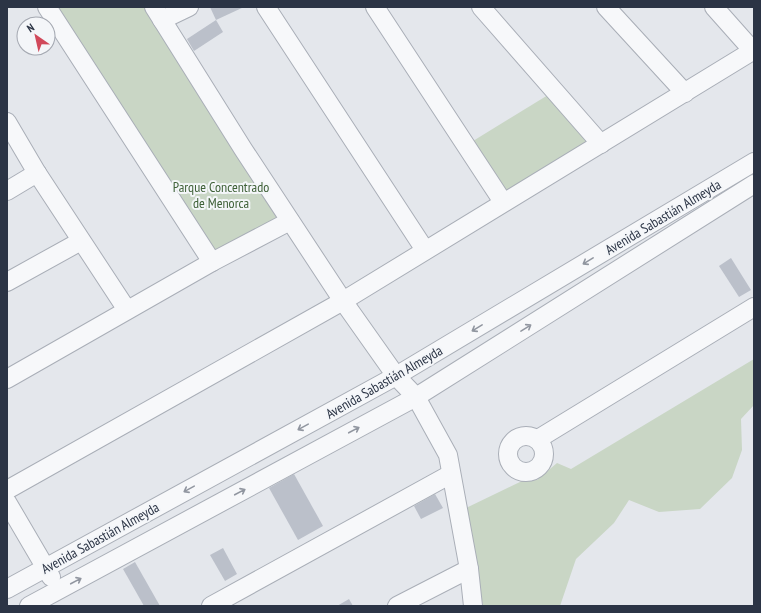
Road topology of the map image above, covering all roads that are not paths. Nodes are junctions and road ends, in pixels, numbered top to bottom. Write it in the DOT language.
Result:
graph roads {
  1 [pos="47,7"];
  2 [pos="189,7"];
  3 [pos="266,7"];
  4 [pos="375,7"];
  5 [pos="481,7"];
  6 [pos="606,7"];
  7 [pos="714,7"];
  8 [pos="158,14"];
  9 [pos="754,51"];
  10 [pos="685,93"];
  11 [pos="7,122"];
  12 [pos="601,144"];
  13 [pos="754,162"];
  14 [pos="37,173"];
  15 [pos="754,184"];
  16 [pos="7,191"];
  17 [pos="503,202"];
  18 [pos="290,221"];
  19 [pos="81,241"];
  20 [pos="426,250"];
  21 [pos="212,262"];
  22 [pos="7,282"];
  23 [pos="343,301"];
  24 [pos="754,308"];
  25 [pos="127,310"];
  26 [pos="396,376"];
  27 [pos="7,379"];
  28 [pos="416,397"];
  29 [pos="538,439"];
  30 [pos="451,474"];
  31 [pos="7,490"];
  32 [pos="7,502"];
  33 [pos="46,567"];
  34 [pos="469,569"];
  35 [pos="7,589"];
  36 [pos="58,590"];
  37 [pos="30,606"];
  38 [pos="211,606"];
  39 [pos="397,606"];
  40 [pos="473,606"];
  1 -- 21 [label="street"];
  2 -- 8 [label="street"];
  3 -- 20 [label="street"];
  4 -- 17 [label="street"];
  5 -- 12 [label="street"];
  6 -- 10 [label="street"];
  7 -- 9 [label="street"];
  8 -- 18 [label="street"];
  9 -- 10 [label="street"];
  10 -- 12 [label="street"];
  11 -- 14 [label="street"];
  12 -- 17 [label="street"];
  13 -- 26 [label="street, Avenida Sabastián Almeyda, one-way"];
  14 -- 16 [label="street"];
  14 -- 19 [label="street"];
  28 -- 15 [label="street, Avenida Sabastián Almeyda, one-way"];
  17 -- 20 [label="street"];
  18 -- 21 [label="street"];
  18 -- 23 [label="street"];
  19 -- 22 [label="street"];
  19 -- 25 [label="street"];
  20 -- 23 [label="street"];
  21 -- 25 [label="street"];
  23 -- 26 [label="street"];
  23 -- 31 [label="street"];
  24 -- 29 [label="street"];
  25 -- 27 [label="street"];
  26 -- 28 [label="street"];
  26 -- 33 [label="street, Avenida Sabastián Almeyda, one-way"];
  28 -- 30 [label="street"];
  36 -- 28 [label="street, Avenida Sabastián Almeyda, one-way"];
  30 -- 34 [label="street"];
  30 -- 38 [label="street"];
  32 -- 33 [label="street"];
  33 -- 35 [label="street, Avenida Sabastián Almeyda"];
  33 -- 36 [label="street"];
  34 -- 39 [label="street"];
  34 -- 40 [label="street"];
  36 -- 37 [label="street, Avenida Sabastián Almeyda"];
}
